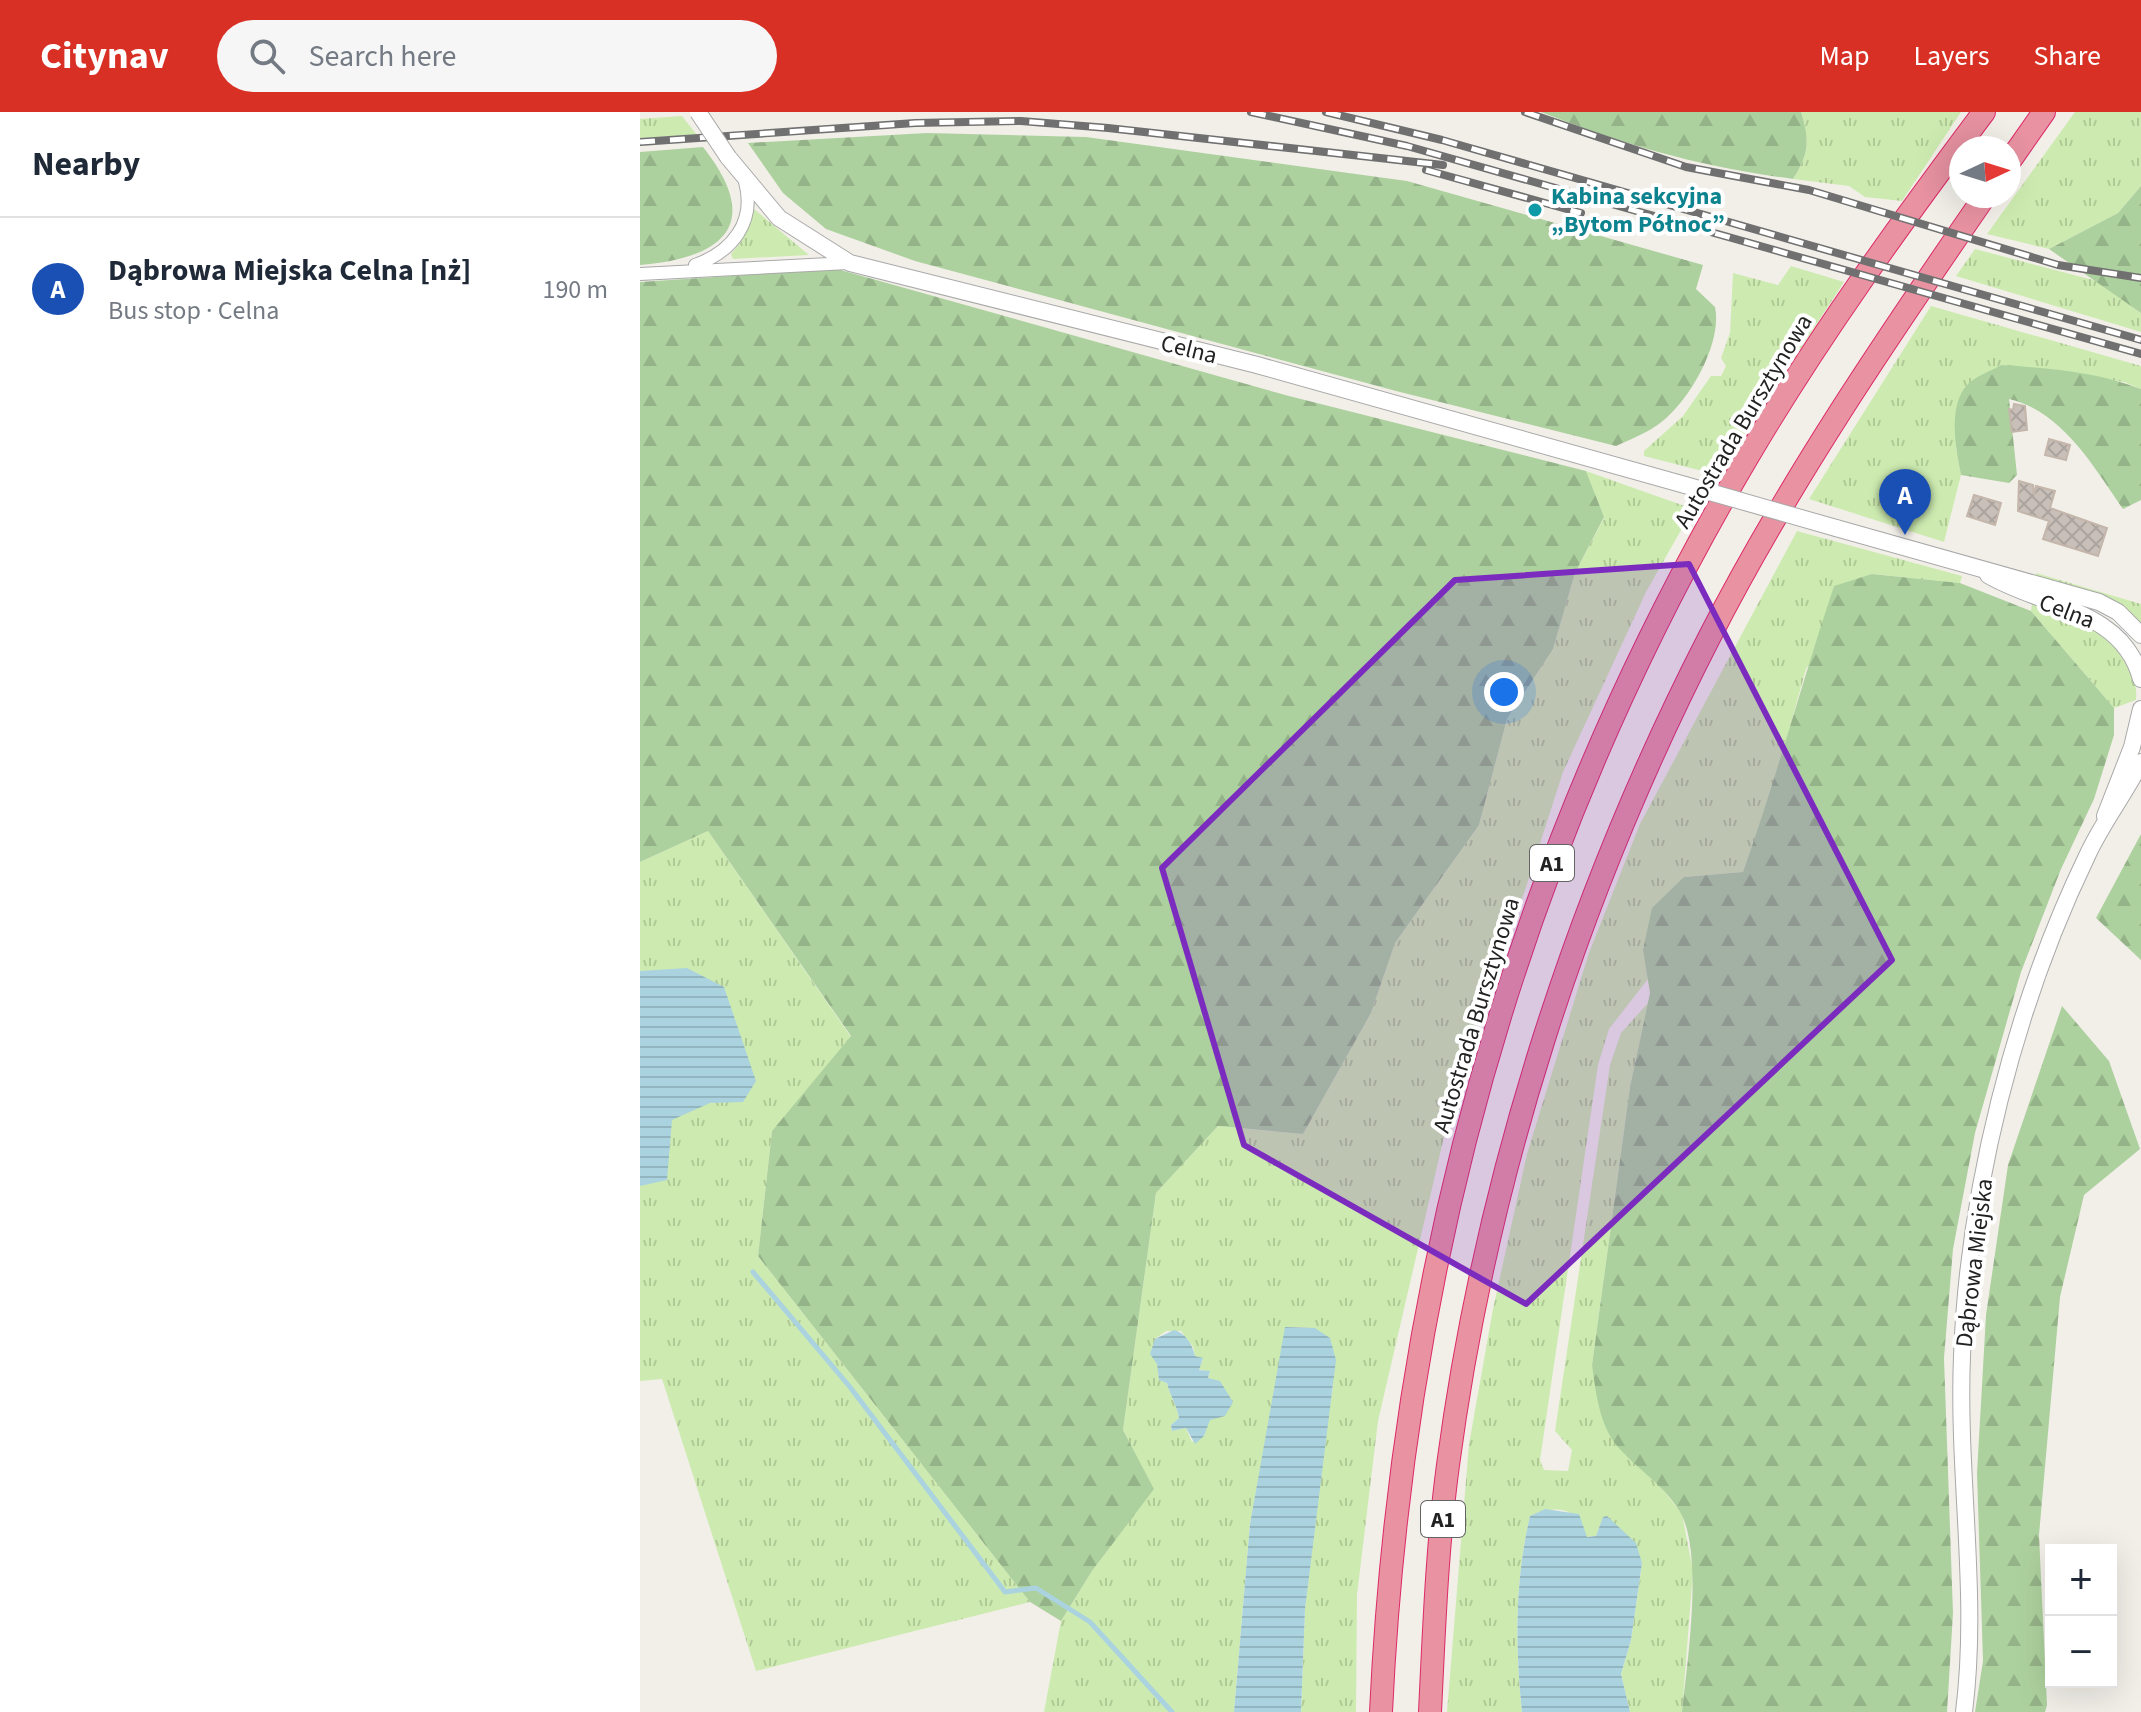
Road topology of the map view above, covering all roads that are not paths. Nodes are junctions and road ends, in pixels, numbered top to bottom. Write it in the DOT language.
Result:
graph roads {
  1 [pos="698,112"];
  2 [pos="1984,112"];
  3 [pos="2044,112"];
  4 [pos="2021,145"];
  5 [pos="745,182"];
  6 [pos="1977,208"];
  7 [pos="850,263"];
  8 [pos="669,271"];
  9 [pos="640,274"];
  10 [pos="1983,572"];
  11 [pos="2141,635"];
  12 [pos="2140,670"];
  13 [pos="2141,709"];
  14 [pos="2141,762"];
  15 [pos="2099,833"];
  16 [pos="1381,1712"];
  17 [pos="1430,1712"];
  18 [pos="1964,1712"];
  1 -- 5 [label="street, Celna, bridge"];
  2 -- 16 [label="highway, Autostrada Bursztynowa / A1"];
  3 -- 4 [label="highway"];
  5 -- 7 [label="street, Celna"];
  5 -- 8 [label="street"];
  6 -- 17 [label="highway, A1"];
  7 -- 8 [label="street"];
  7 -- 10 [label="street, Celna, bridge"];
  8 -- 9 [label="street"];
  10 -- 11 [label="street, Celna"];
  10 -- 12 [label="street, Celna"];
  13 -- 15 [label="street, Dąbrowa Miejska"];
  14 -- 15 [label="street, Dąbrowa Miejska"];
  15 -- 18 [label="street, Dąbrowa Miejska"];
}
